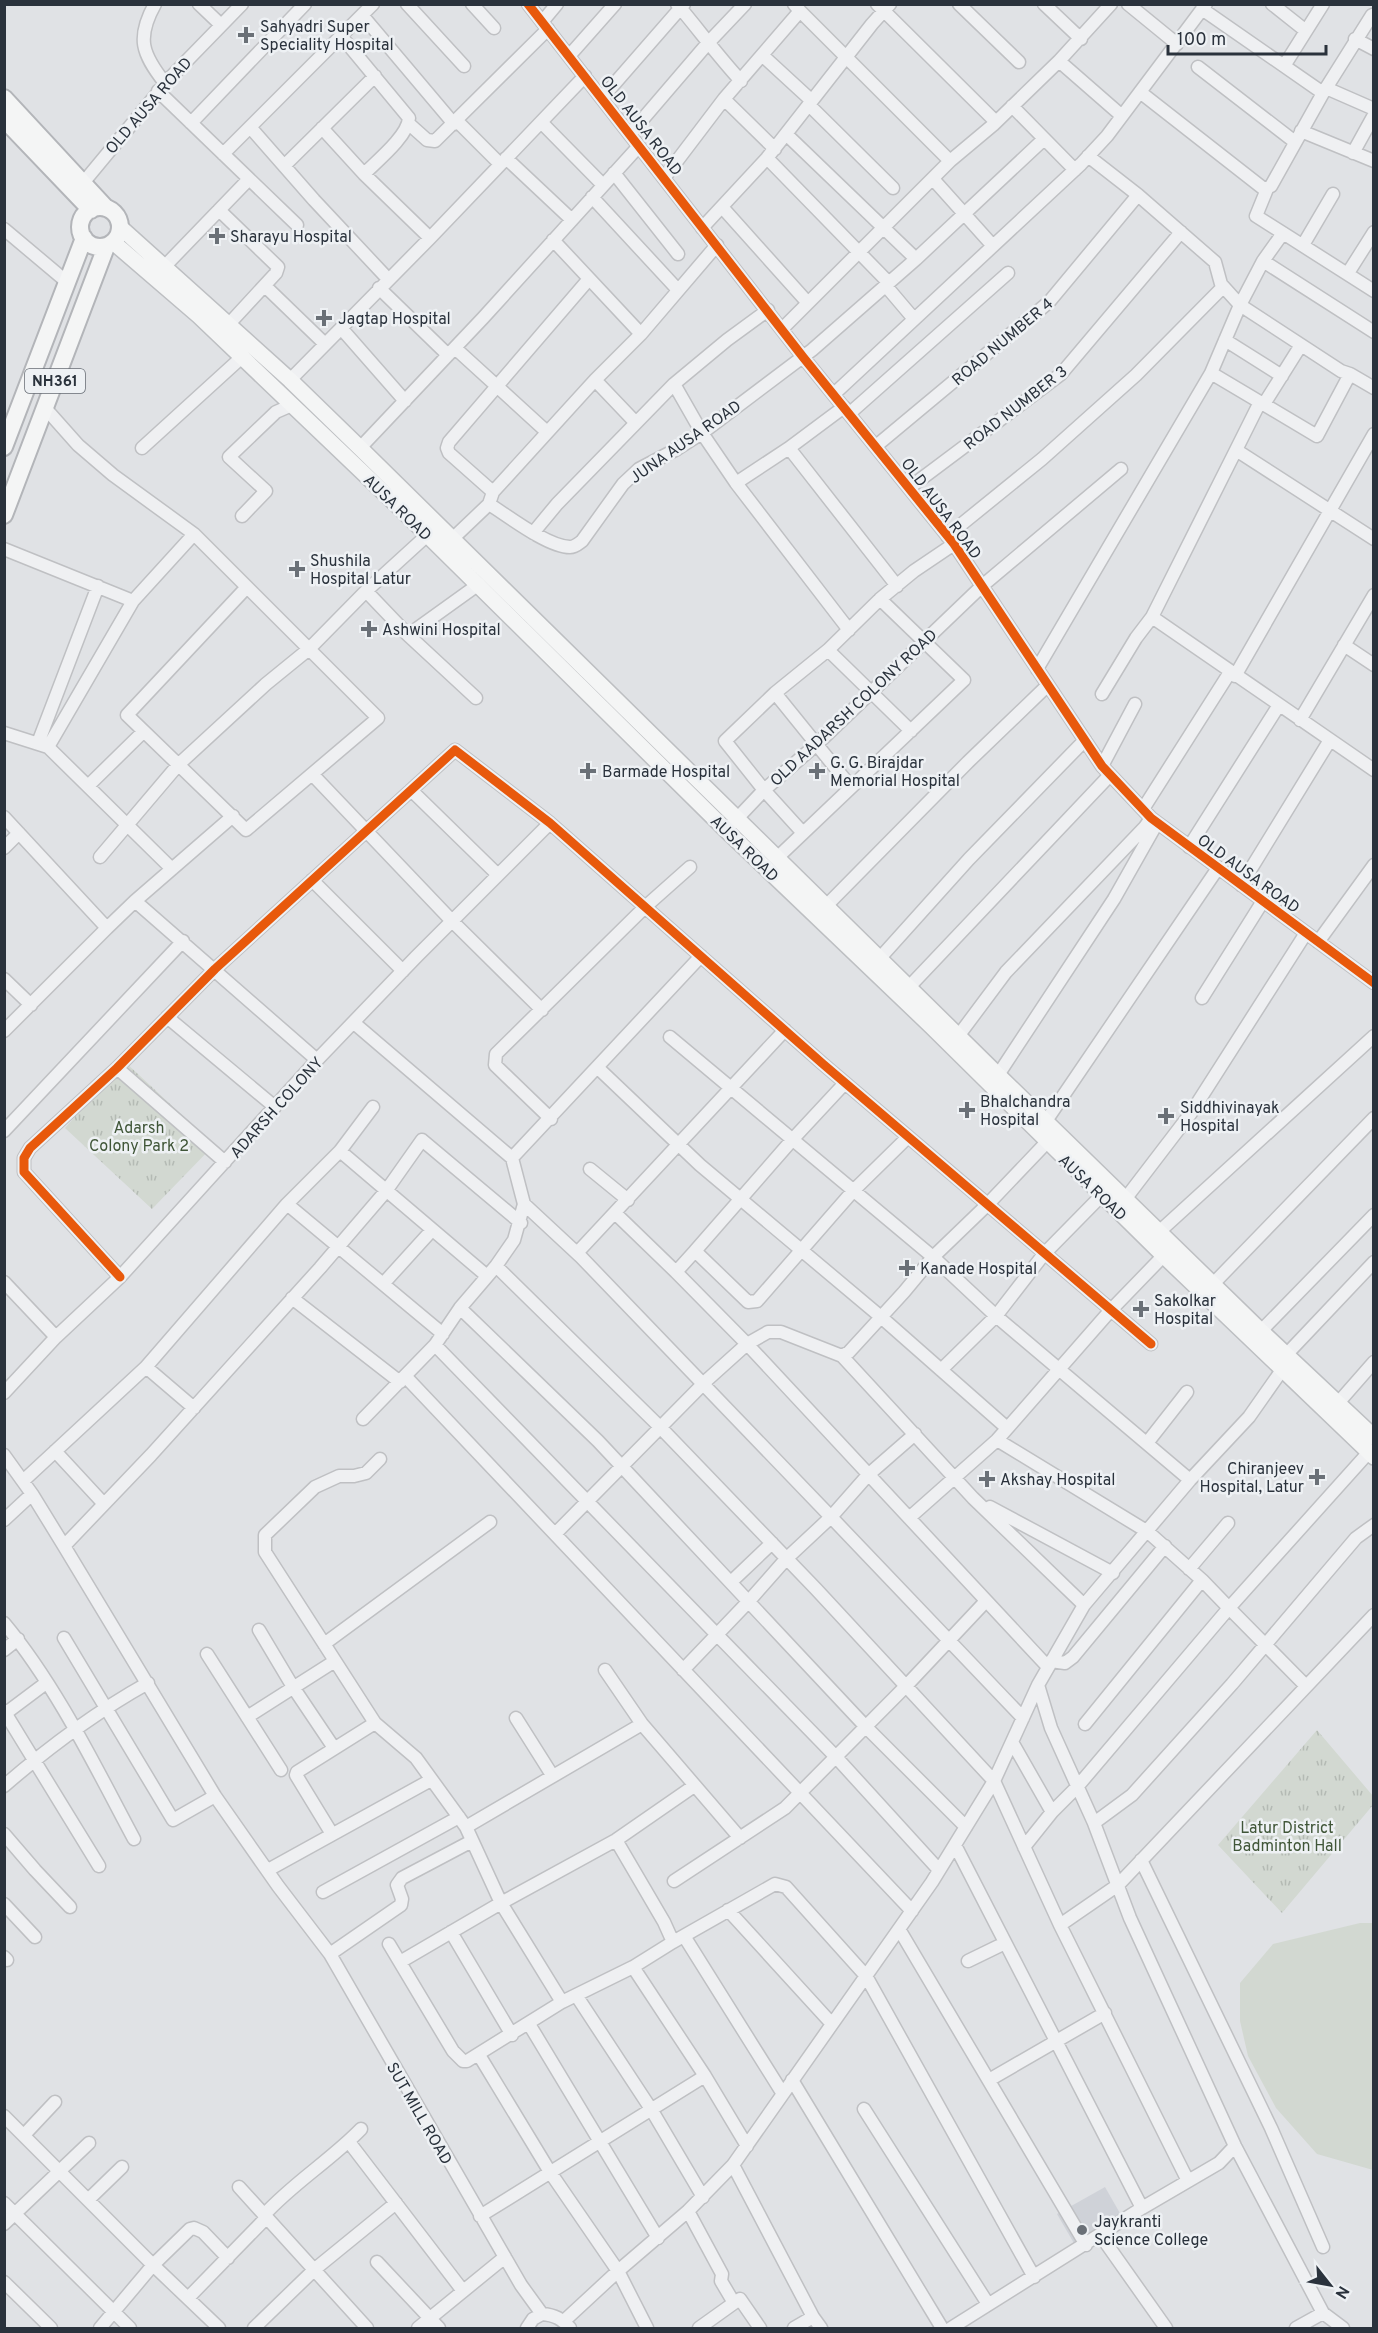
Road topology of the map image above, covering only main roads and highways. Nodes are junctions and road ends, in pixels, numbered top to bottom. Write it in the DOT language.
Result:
graph roads {
  1 [pos="4,98"];
  2 [pos="4,119"];
  3 [pos="98,209"];
  4 [pos="120,226"];
  5 [pos="84,238"];
  6 [pos="110,244"];
  7 [pos="4,447"];
  8 [pos="4,515"];
  9 [pos="731,824"];
  10 [pos="1169,1250"];
  11 [pos="1284,1363"];
  12 [pos="1372,1449"];
  1 -- 3 [label="highway"];
  2 -- 3 [label="highway"];
  3 -- 4 [label="highway"];
  3 -- 5 [label="highway"];
  4 -- 6 [label="highway"];
  4 -- 9 [label="main road"];
  5 -- 6 [label="highway, AUSA ROAD"];
  5 -- 7 [label="highway, NH361"];
  6 -- 8 [label="highway, NH361"];
  6 -- 9 [label="main road, AUSA ROAD"];
  9 -- 10 [label="main road, AUSA ROAD"];
  9 -- 10 [label="main road"];
  10 -- 11 [label="main road, AUSA ROAD"];
  10 -- 11 [label="main road"];
  11 -- 12 [label="main road, AUSA ROAD"];
  11 -- 12 [label="main road"];
}
